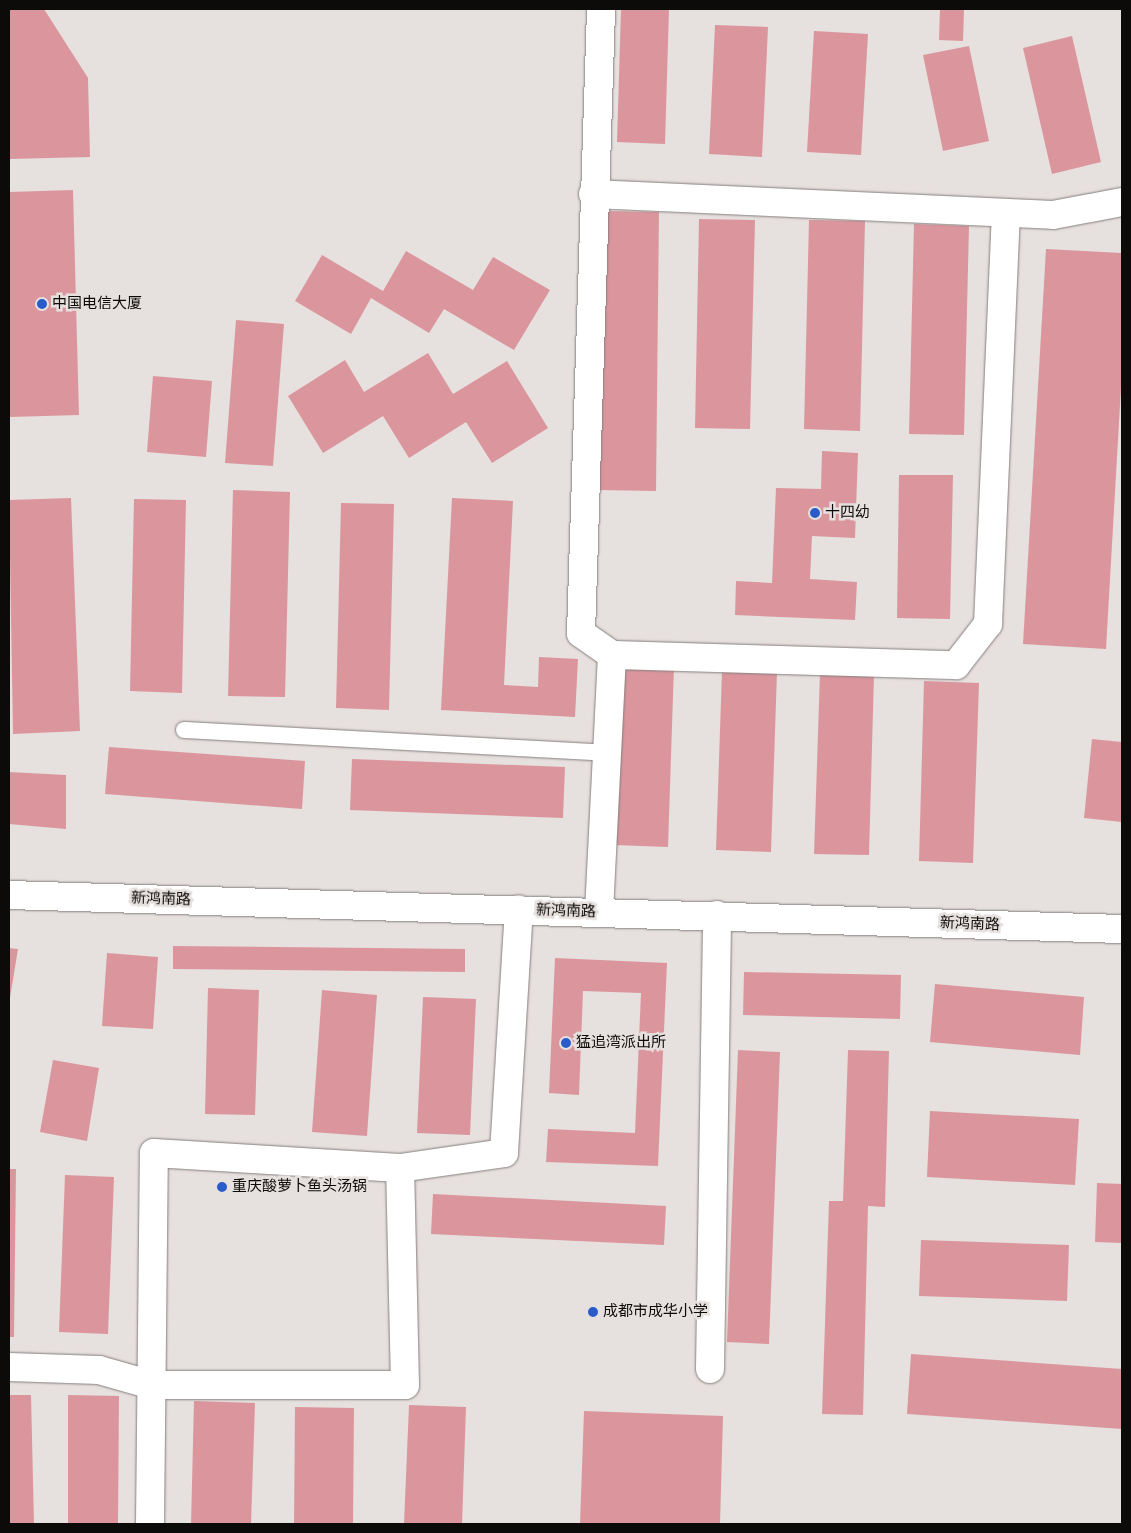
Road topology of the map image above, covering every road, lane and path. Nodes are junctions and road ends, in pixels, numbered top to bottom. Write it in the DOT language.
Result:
graph roads {
  1 [pos="602,9"];
  2 [pos="593,194"];
  3 [pos="1122,202"];
  4 [pos="1006,213"];
  5 [pos="612,655"];
  6 [pos="184,730"];
  7 [pos="607,753"];
  8 [pos="9,895"];
  9 [pos="519,909"];
  10 [pos="599,912"];
  11 [pos="717,915"];
  12 [pos="1122,929"];
  13 [pos="400,1168"];
  14 [pos="9,1367"];
  15 [pos="710,1368"];
  16 [pos="152,1385"];
  17 [pos="150,1524"];
  1 -- 2 [label="street"];
  2 -- 4 [label="street"];
  2 -- 5 [label="street"];
  3 -- 4 [label="street"];
  4 -- 5 [label="street"];
  5 -- 7 [label="street"];
  6 -- 7 [label="lane"];
  7 -- 10 [label="street"];
  8 -- 9 [label="street, 新鸿南路"];
  9 -- 10 [label="street, 新鸿南路"];
  9 -- 13 [label="street"];
  10 -- 11 [label="street, 新鸿南路"];
  11 -- 12 [label="street, 新鸿南路"];
  11 -- 15 [label="street"];
  13 -- 16 [label="street"];
  13 -- 16 [label="street"];
  14 -- 16 [label="street"];
  16 -- 17 [label="street"];
}
